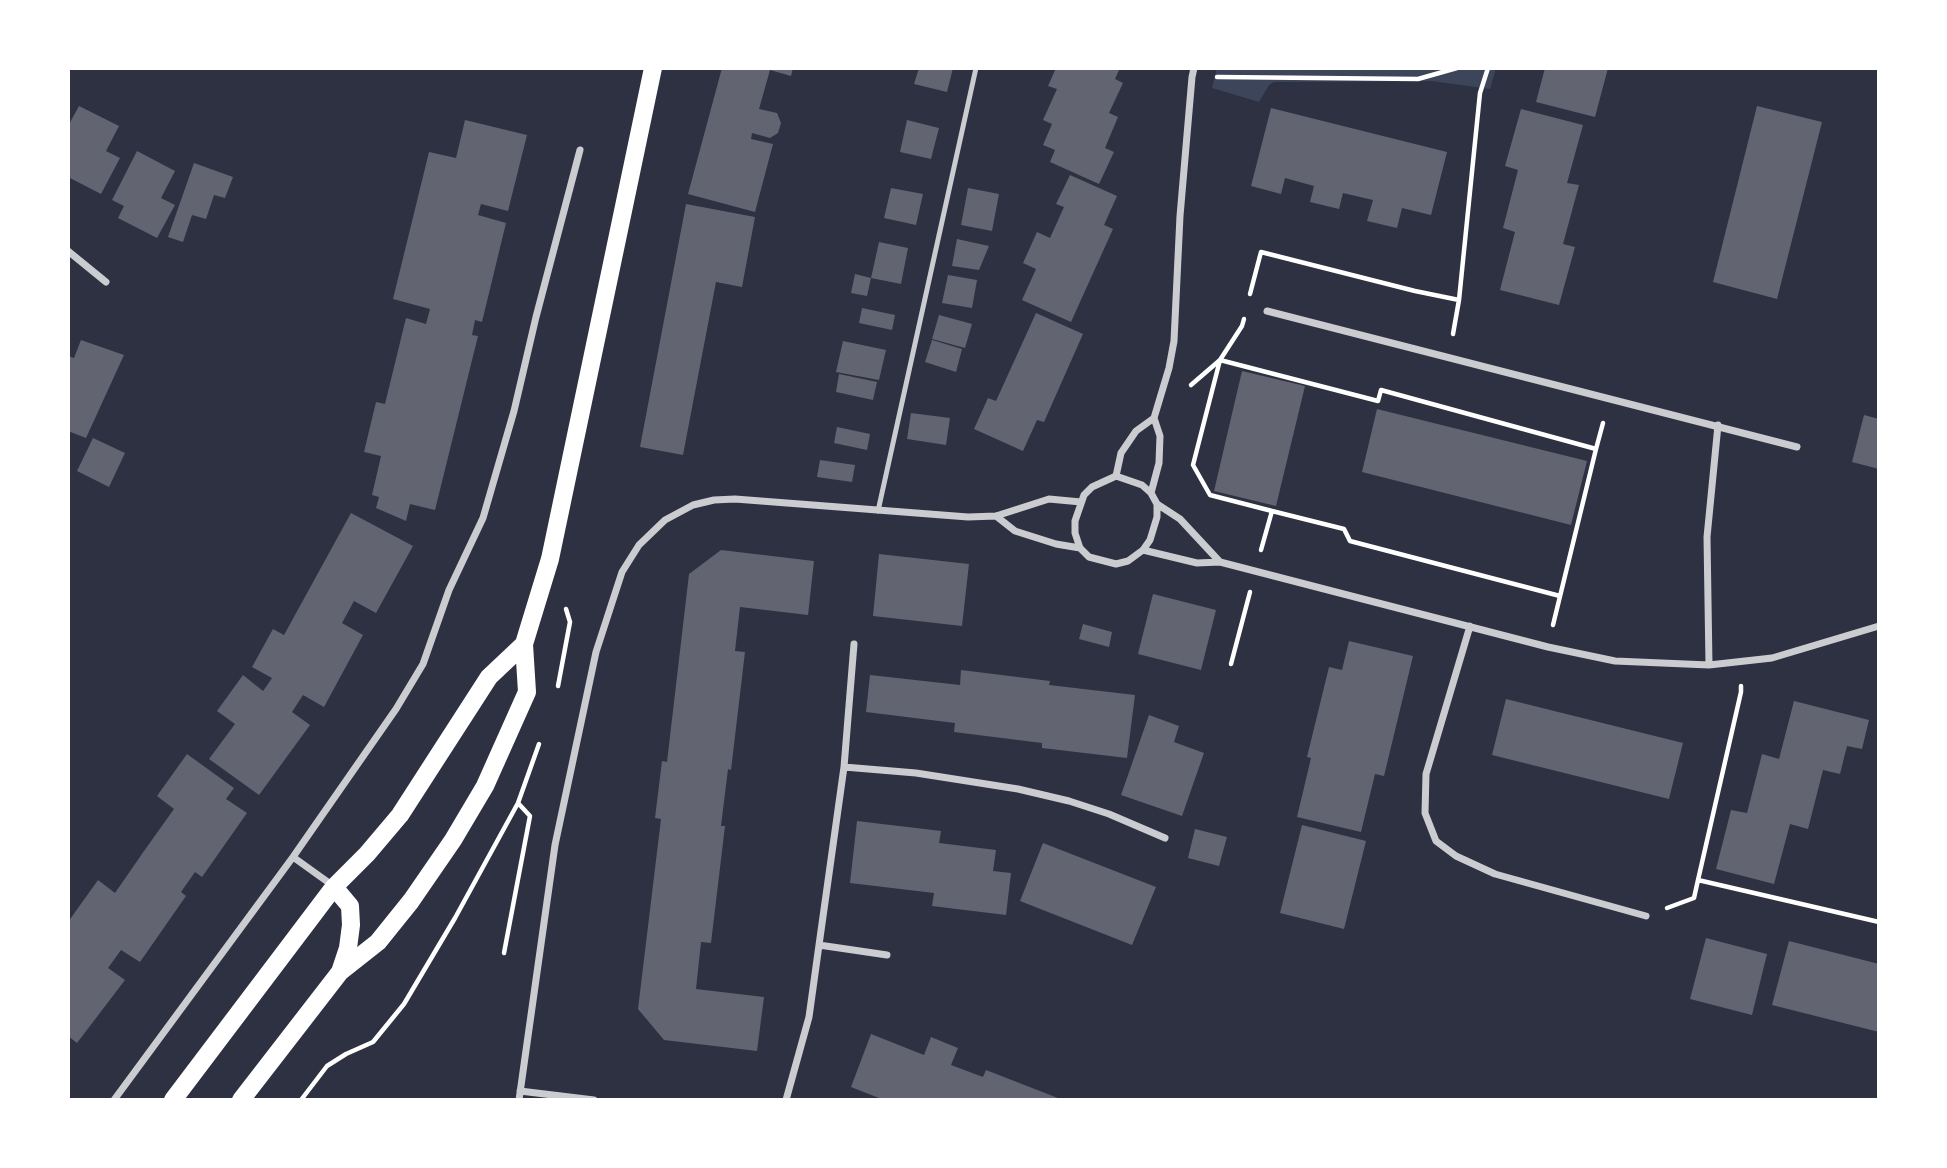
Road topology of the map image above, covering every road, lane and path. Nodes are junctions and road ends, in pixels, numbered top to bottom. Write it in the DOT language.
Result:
graph roads {
  1 [pos="653,68"];
  2 [pos="976,68"];
  3 [pos="1194,68"];
  4 [pos="1457,68"];
  5 [pos="1488,68"];
  6 [pos="1192,77"];
  7 [pos="580,150"];
  8 [pos="68,251"];
  9 [pos="106,282"];
  10 [pos="1267,311"];
  11 [pos="1448,359"];
  12 [pos="1610,398"];
  13 [pos="1154,418"];
  14 [pos="1718,425"];
  15 [pos="1797,447"];
  16 [pos="1596,449"];
  17 [pos="1116,476"];
  18 [pos="1151,493"];
  19 [pos="1081,502"];
  20 [pos="1157,504"];
  21 [pos="878,511"];
  22 [pos="1272,511"];
  23 [pos="996,516"];
  24 [pos="1080,548"];
  25 [pos="1143,550"];
  26 [pos="1220,562"];
  27 [pos="1255,573"];
  28 [pos="1560,596"];
  29 [pos="1470,625"];
  30 [pos="1879,626"];
  31 [pos="524,644"];
  32 [pos="854,644"];
  33 [pos="1548,647"];
  34 [pos="1738,662"];
  35 [pos="1231,664"];
  36 [pos="1709,665"];
  37 [pos="844,767"];
  38 [pos="1165,838"];
  39 [pos="293,857"];
  40 [pos="1698,880"];
  41 [pos="334,887"];
  42 [pos="1646,916"];
  43 [pos="1879,922"];
  44 [pos="819,944"];
  45 [pos="504,953"];
  46 [pos="887,955"];
  47 [pos="340,972"];
  48 [pos="520,1091"];
  49 [pos="114,1100"];
  50 [pos="173,1100"];
  51 [pos="241,1100"];
  52 [pos="302,1100"];
  53 [pos="519,1100"];
  54 [pos="594,1100"];
  55 [pos="786,1100"];
  1 -- 31 [label="main road"];
  2 -- 21 [label="lane"];
  3 -- 6 [label="street"];
  4 -- 6 [label="path"];
  5 -- 11 [label="path"];
  6 -- 13 [label="street"];
  7 -- 39 [label="street"];
  8 -- 9 [label="street"];
  10 -- 11 [label="street"];
  11 -- 12 [label="street"];
  12 -- 14 [label="street"];
  12 -- 16 [label="path"];
  13 -- 17 [label="street"];
  13 -- 18 [label="street"];
  14 -- 15 [label="street"];
  14 -- 36 [label="street"];
  16 -- 22 [label="path"];
  16 -- 28 [label="path"];
  17 -- 18 [label="street"];
  17 -- 19 [label="street"];
  18 -- 20 [label="street"];
  19 -- 23 [label="street"];
  19 -- 24 [label="street"];
  20 -- 25 [label="street"];
  20 -- 26 [label="street"];
  21 -- 23 [label="street"];
  21 -- 48 [label="street"];
  22 -- 27 [label="path"];
  22 -- 28 [label="path"];
  23 -- 24 [label="street"];
  24 -- 25 [label="street"];
  25 -- 26 [label="street"];
  26 -- 27 [label="street"];
  27 -- 29 [label="street"];
  27 -- 35 [label="path"];
  28 -- 33 [label="path"];
  29 -- 33 [label="street"];
  29 -- 42 [label="street"];
  30 -- 34 [label="street"];
  31 -- 41 [label="main road"];
  31 -- 47 [label="main road"];
  32 -- 37 [label="street"];
  33 -- 36 [label="street"];
  34 -- 36 [label="street"];
  34 -- 40 [label="path"];
  37 -- 38 [label="street"];
  37 -- 44 [label="street"];
  39 -- 41 [label="street"];
  39 -- 49 [label="street"];
  40 -- 42 [label="path"];
  40 -- 43 [label="path"];
  41 -- 47 [label="main road"];
  41 -- 50 [label="main road"];
  44 -- 46 [label="street"];
  44 -- 55 [label="street"];
  45 -- 52 [label="path"];
  47 -- 51 [label="main road"];
  48 -- 53 [label="street"];
  48 -- 54 [label="street"];
}
